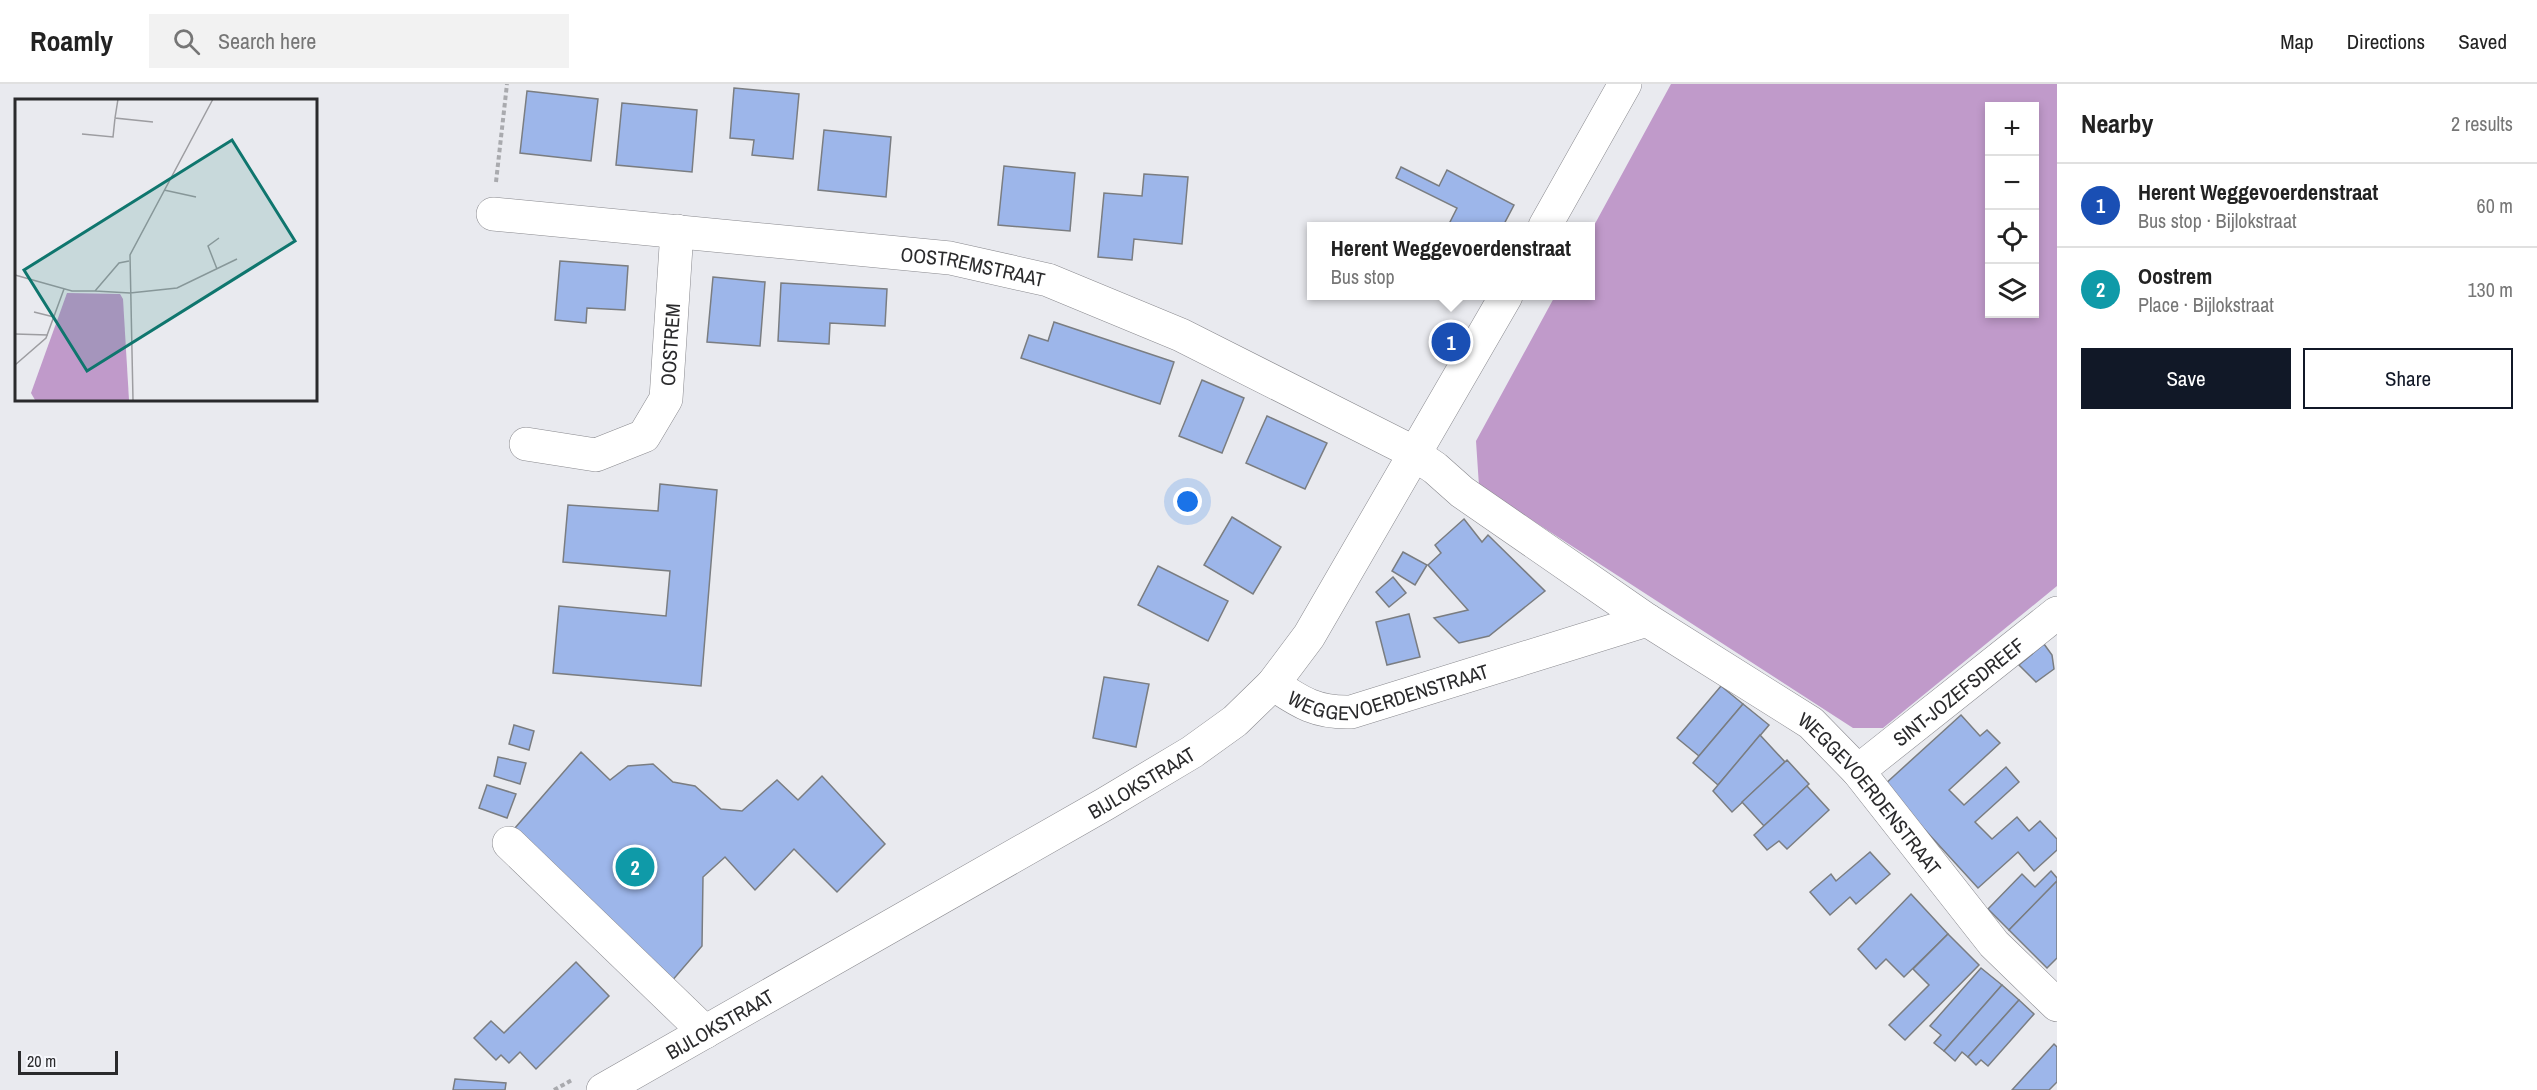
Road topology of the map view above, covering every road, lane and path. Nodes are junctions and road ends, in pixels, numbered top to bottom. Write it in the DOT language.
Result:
graph roads {
  1 [pos="507,84"];
  2 [pos="1625,84"];
  3 [pos="493,214"];
  4 [pos="1547,222"];
  5 [pos="677,231"];
  6 [pos="1504,300"];
  7 [pos="526,444"];
  8 [pos="1415,454"];
  9 [pos="2055,619"];
  10 [pos="1647,620"];
  11 [pos="1273,684"];
  12 [pos="1858,771"];
  13 [pos="509,843"];
  14 [pos="2057,1005"];
  15 [pos="705,1032"];
  16 [pos="589,1084"];
  17 [pos="554,1090"];
  1 -- 3 [label="path"];
  2 -- 4 [label="street"];
  3 -- 5 [label="street, OOSTREMSTRAAT"];
  5 -- 7 [label="street, OOSTREM"];
  5 -- 8 [label="street, OOSTREMSTRAAT"];
  6 -- 8 [label="street, BIJLOKSTRAAT"];
  8 -- 10 [label="street, WEGGEVOERDENSTRAAT"];
  8 -- 11 [label="street, BIJLOKSTRAAT"];
  9 -- 12 [label="street, SINT-JOZEFSDREEF"];
  10 -- 11 [label="street, WEGGEVOERDENSTRAAT"];
  10 -- 12 [label="street, WEGGEVOERDENSTRAAT"];
  11 -- 15 [label="street, BIJLOKSTRAAT"];
  12 -- 14 [label="street, WEGGEVOERDENSTRAAT"];
  13 -- 15 [label="street"];
  15 -- 16 [label="street, BIJLOKSTRAAT"];
  16 -- 17 [label="path"];
}
